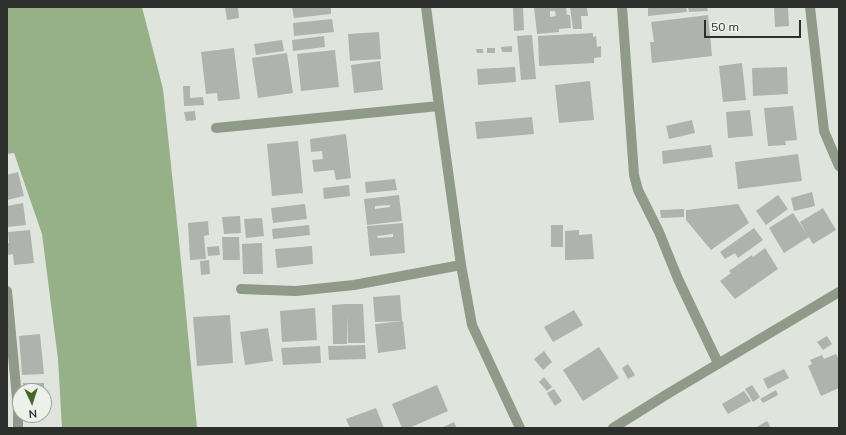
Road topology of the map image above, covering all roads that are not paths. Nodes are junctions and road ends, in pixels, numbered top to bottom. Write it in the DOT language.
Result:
graph roads {
  1 [pos="426,7"];
  2 [pos="622,7"];
  3 [pos="810,7"];
  4 [pos="439,106"];
  5 [pos="216,128"];
  6 [pos="839,166"];
  7 [pos="462,265"];
  8 [pos="241,289"];
  9 [pos="7,292"];
  10 [pos="839,292"];
  11 [pos="718,363"];
  12 [pos="18,428"];
  13 [pos="520,428"];
  14 [pos="613,428"];
  1 -- 4 [label="street"];
  2 -- 11 [label="street"];
  3 -- 6 [label="street"];
  4 -- 5 [label="street"];
  4 -- 7 [label="street"];
  7 -- 8 [label="street"];
  7 -- 13 [label="street"];
  9 -- 12 [label="street"];
  10 -- 11 [label="street"];
  11 -- 14 [label="street"];
}
